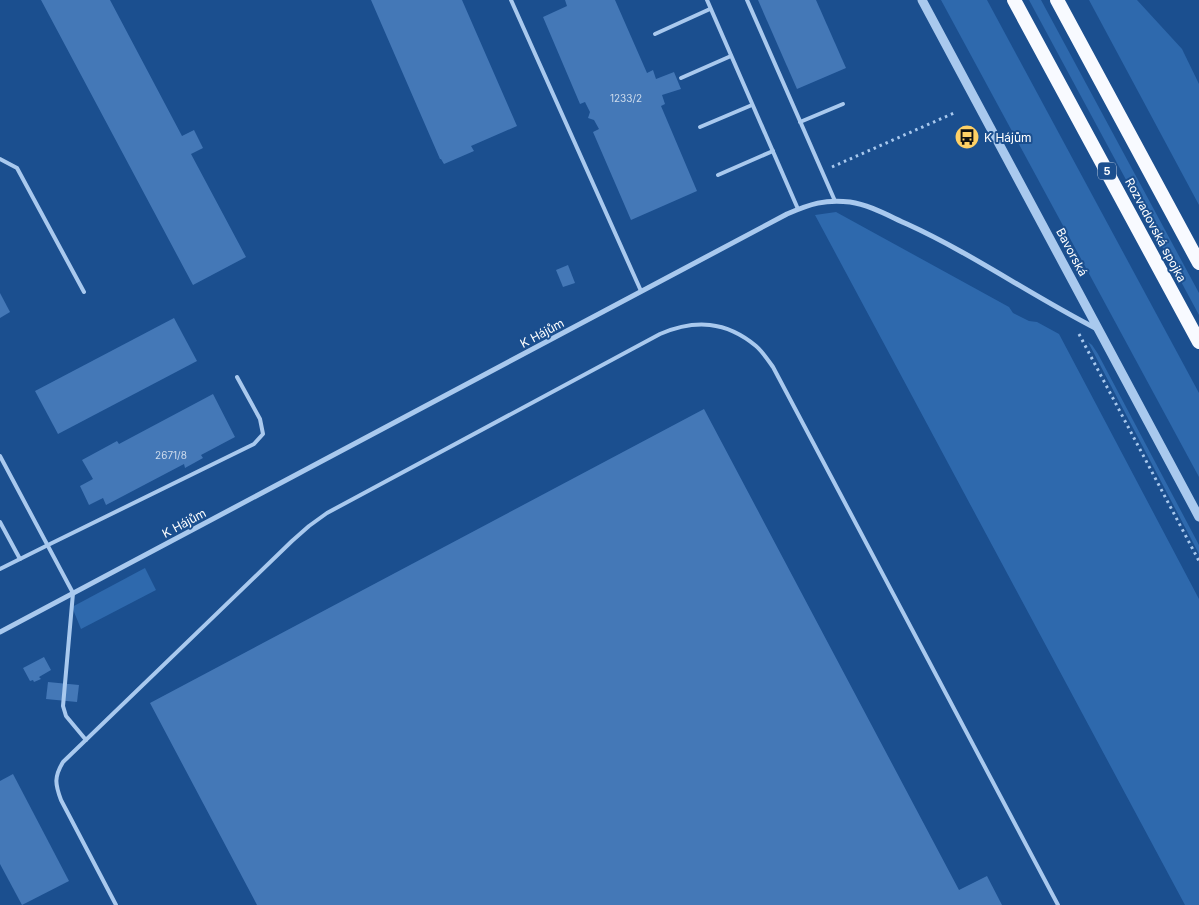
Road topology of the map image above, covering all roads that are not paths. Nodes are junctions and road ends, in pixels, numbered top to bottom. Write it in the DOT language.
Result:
graph roads {
  1 [pos="512,0"];
  2 [pos="707,0"];
  3 [pos="746,0"];
  4 [pos="922,0"];
  5 [pos="1014,0"];
  6 [pos="1058,0"];
  7 [pos="710,8"];
  8 [pos="655,34"];
  9 [pos="731,56"];
  10 [pos="681,78"];
  11 [pos="843,104"];
  12 [pos="752,105"];
  13 [pos="800,122"];
  14 [pos="700,127"];
  15 [pos="773,151"];
  16 [pos="0,159"];
  17 [pos="718,174"];
  18 [pos="835,202"];
  19 [pos="798,209"];
  20 [pos="1199,263"];
  21 [pos="84,292"];
  22 [pos="641,292"];
  23 [pos="1100,330"];
  24 [pos="1199,342"];
  25 [pos="237,377"];
  26 [pos="0,456"];
  27 [pos="1199,517"];
  28 [pos="0,522"];
  29 [pos="48,545"];
  30 [pos="20,559"];
  31 [pos="0,570"];
  32 [pos="74,593"];
  33 [pos="0,632"];
  34 [pos="86,740"];
  35 [pos="116,905"];
  36 [pos="1058,905"];
  1 -- 22 [label="lane"];
  2 -- 7 [label="lane"];
  3 -- 13 [label="lane"];
  4 -- 23 [label="street, Bavorská"];
  5 -- 24 [label="highway, Rozvadovská spojka / 5"];
  6 -- 20 [label="highway, Rozvadovská spojka"];
  7 -- 8 [label="lane"];
  7 -- 9 [label="lane"];
  9 -- 10 [label="lane"];
  9 -- 12 [label="lane"];
  11 -- 13 [label="lane"];
  12 -- 14 [label="lane"];
  12 -- 15 [label="lane"];
  13 -- 18 [label="lane"];
  15 -- 17 [label="lane"];
  15 -- 19 [label="lane"];
  16 -- 21 [label="lane"];
  18 -- 19 [label="street, K Hájům"];
  18 -- 23 [label="street, K Hájům"];
  19 -- 22 [label="street, K Hájům"];
  22 -- 32 [label="street, K Hájům"];
  23 -- 27 [label="street, Bavorská"];
  25 -- 29 [label="lane"];
  26 -- 29 [label="lane"];
  28 -- 30 [label="lane"];
  29 -- 30 [label="lane"];
  29 -- 32 [label="lane"];
  30 -- 31 [label="lane"];
  32 -- 33 [label="street, K Hájům"];
  32 -- 34 [label="lane"];
  34 -- 35 [label="lane"];
  34 -- 36 [label="lane"];
}
